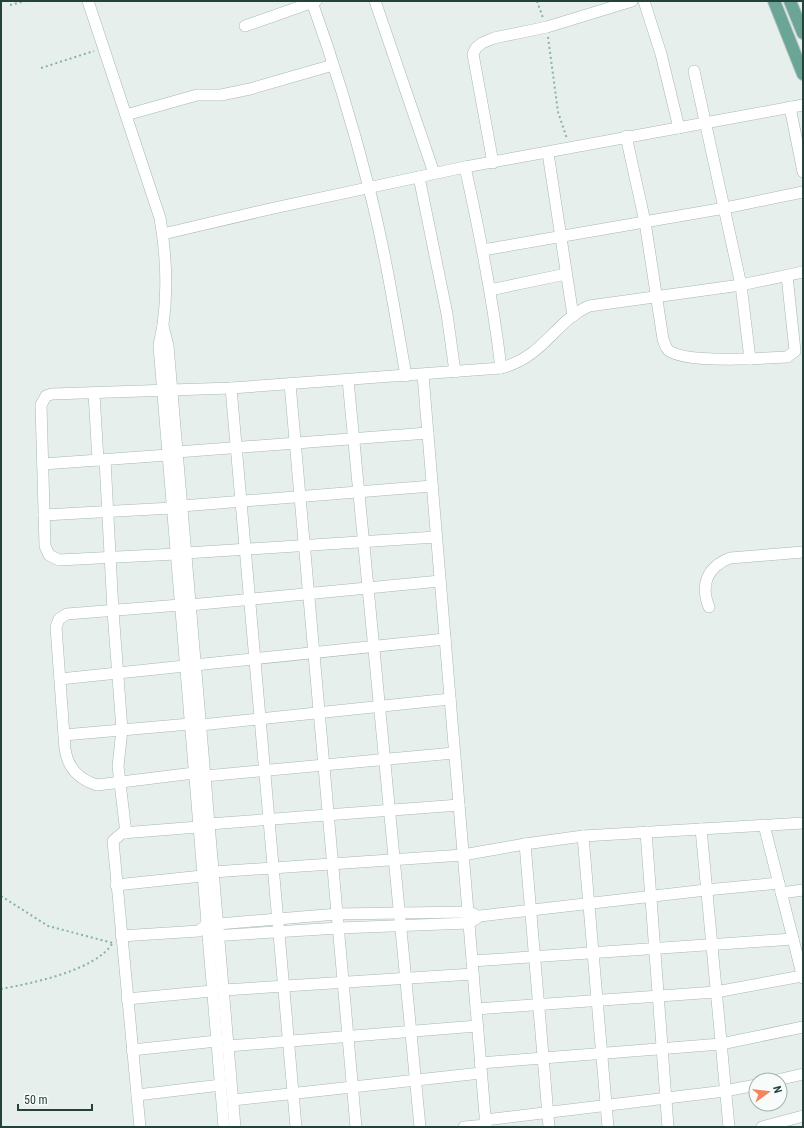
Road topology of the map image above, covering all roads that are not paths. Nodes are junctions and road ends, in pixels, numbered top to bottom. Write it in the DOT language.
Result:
graph roads {
  1 [pos="88,1"];
  2 [pos="375,1"];
  3 [pos="632,1"];
  4 [pos="644,1"];
  5 [pos="774,1"];
  6 [pos="790,1"];
  7 [pos="314,2"];
  8 [pos="245,26"];
  9 [pos="803,31"];
  10 [pos="333,65"];
  11 [pos="694,71"];
  12 [pos="803,74"];
  13 [pos="803,105"];
  14 [pos="790,107"];
  15 [pos="126,115"];
  16 [pos="704,123"];
  17 [pos="679,128"];
  18 [pos="626,136"];
  19 [pos="548,153"];
  20 [pos="493,163"];
  21 [pos="465,167"];
  22 [pos="803,172"];
  23 [pos="434,173"];
  24 [pos="419,177"];
  25 [pos="369,188"];
  26 [pos="803,192"];
  27 [pos="725,208"];
  28 [pos="644,222"];
  29 [pos="163,234"];
  30 [pos="561,236"];
  31 [pos="483,250"];
  32 [pos="803,272"];
  33 [pos="566,274"];
  34 [pos="787,276"];
  35 [pos="741,285"];
  36 [pos="490,290"];
  37 [pos="656,296"];
  38 [pos="573,316"];
  39 [pos="750,359"];
  40 [pos="501,368"];
  41 [pos="455,372"];
  42 [pos="423,375"];
  43 [pos="406,376"];
  44 [pos="348,380"];
  45 [pos="290,384"];
  46 [pos="231,388"];
  47 [pos="167,391"];
  48 [pos="94,394"];
  49 [pos="428,433"];
  50 [pos="354,439"];
  51 [pos="296,443"];
  52 [pos="236,448"];
  53 [pos="173,454"];
  54 [pos="101,460"];
  55 [pos="42,464"];
  56 [pos="432,486"];
  57 [pos="359,492"];
  58 [pos="300,496"];
  59 [pos="241,501"];
  60 [pos="177,507"];
  61 [pos="108,511"];
  62 [pos="44,515"];
  63 [pos="436,537"];
  64 [pos="364,542"];
  65 [pos="305,545"];
  66 [pos="245,549"];
  67 [pos="803,552"];
  68 [pos="181,554"];
  69 [pos="110,558"];
  70 [pos="440,581"];
  71 [pos="368,588"];
  72 [pos="309,594"];
  73 [pos="250,600"];
  74 [pos="185,605"];
  75 [pos="709,607"];
  76 [pos="112,611"];
  77 [pos="445,639"];
  78 [pos="374,646"];
  79 [pos="314,653"];
  80 [pos="255,659"];
  81 [pos="190,666"];
  82 [pos="118,674"];
  83 [pos="60,679"];
  84 [pos="450,699"];
  85 [pos="380,706"];
  86 [pos="320,712"];
  87 [pos="260,719"];
  88 [pos="195,724"];
  89 [pos="122,730"];
  90 [pos="64,735"];
  91 [pos="454,753"];
  92 [pos="385,759"];
  93 [pos="324,765"];
  94 [pos="264,770"];
  95 [pos="194,773"];
  96 [pos="205,776"];
  97 [pos="120,782"];
  98 [pos="459,805"];
  99 [pos="389,810"];
  100 [pos="329,814"];
  101 [pos="269,819"];
  102 [pos="803,823"];
  103 [pos="204,825"];
  104 [pos="764,825"];
  105 [pos="701,828"];
  106 [pos="646,832"];
  107 [pos="126,833"];
  108 [pos="583,836"];
  109 [pos="525,844"];
  110 [pos="463,855"];
  111 [pos="394,860"];
  112 [pos="333,864"];
  113 [pos="273,868"];
  114 [pos="213,872"];
  115 [pos="202,876"];
  116 [pos="116,885"];
  117 [pos="780,888"];
  118 [pos="706,890"];
  119 [pos="803,890"];
  120 [pos="651,896"];
  121 [pos="588,904"];
  122 [pos="531,910"];
  123 [pos="399,912"];
  124 [pos="468,912"];
  125 [pos="337,914"];
  126 [pos="480,916"];
  127 [pos="278,918"];
  128 [pos="469,924"];
  129 [pos="400,925"];
  130 [pos="338,928"];
  131 [pos="218,930"];
  132 [pos="204,931"];
  133 [pos="279,931"];
  134 [pos="793,939"];
  135 [pos="119,941"];
  136 [pos="711,944"];
  137 [pos="655,948"];
  138 [pos="593,952"];
  139 [pos="535,956"];
  140 [pos="472,961"];
  141 [pos="473,974"];
  142 [pos="803,977"];
  143 [pos="405,978"];
  144 [pos="343,982"];
  145 [pos="283,986"];
  146 [pos="224,990"];
  147 [pos="212,991"];
  148 [pos="716,992"];
  149 [pos="658,996"];
  150 [pos="127,999"];
  151 [pos="597,1000"];
  152 [pos="539,1004"];
  153 [pos="476,1009"];
  154 [pos="477,1026"];
  155 [pos="803,1027"];
  156 [pos="410,1032"];
  157 [pos="348,1036"];
  158 [pos="217,1041"];
  159 [pos="288,1041"];
  160 [pos="721,1044"];
  161 [pos="228,1046"];
  162 [pos="662,1048"];
  163 [pos="132,1050"];
  164 [pos="601,1053"];
  165 [pos="543,1058"];
  166 [pos="481,1068"];
  167 [pos="803,1074"];
  168 [pos="788,1077"];
  169 [pos="415,1080"];
  170 [pos="221,1084"];
  171 [pos="353,1087"];
  172 [pos="748,1087"];
  173 [pos="725,1091"];
  174 [pos="293,1094"];
  175 [pos="137,1095"];
  176 [pos="666,1098"];
  177 [pos="233,1100"];
  178 [pos="606,1106"];
  179 [pos="548,1112"];
  180 [pos="803,1116"];
  181 [pos="486,1124"];
  182 [pos="140,1127"];
  183 [pos="224,1127"];
  184 [pos="236,1127"];
  185 [pos="296,1127"];
  186 [pos="356,1127"];
  187 [pos="420,1127"];
  188 [pos="464,1127"];
  189 [pos="549,1127"];
  190 [pos="608,1127"];
  191 [pos="668,1127"];
  192 [pos="729,1127"];
  193 [pos="762,1127"];
  1 -- 15 [label="street"];
  2 -- 23 [label="street"];
  3 -- 20 [label="street"];
  4 -- 17 [label="street"];
  5 -- 12 [label="main road"];
  6 -- 9 [label="main road"];
  7 -- 8 [label="street"];
  7 -- 10 [label="street"];
  10 -- 15 [label="street"];
  10 -- 25 [label="street"];
  11 -- 16 [label="street"];
  13 -- 14 [label="street"];
  14 -- 16 [label="street"];
  14 -- 22 [label="street"];
  15 -- 29 [label="street"];
  16 -- 17 [label="street"];
  16 -- 27 [label="street"];
  17 -- 18 [label="street"];
  18 -- 19 [label="street"];
  18 -- 28 [label="street"];
  19 -- 20 [label="street"];
  19 -- 30 [label="street"];
  20 -- 21 [label="street"];
  21 -- 23 [label="street"];
  21 -- 31 [label="street"];
  23 -- 24 [label="street"];
  24 -- 25 [label="street"];
  24 -- 41 [label="street"];
  25 -- 29 [label="street"];
  25 -- 43 [label="street"];
  26 -- 27 [label="street"];
  27 -- 28 [label="street"];
  27 -- 35 [label="street"];
  28 -- 30 [label="street"];
  28 -- 37 [label="street"];
  29 -- 47 [label="street"];
  30 -- 31 [label="street"];
  30 -- 33 [label="street"];
  31 -- 36 [label="street"];
  32 -- 34 [label="street"];
  33 -- 36 [label="street"];
  33 -- 38 [label="street"];
  34 -- 35 [label="street"];
  34 -- 39 [label="street"];
  35 -- 37 [label="street"];
  35 -- 39 [label="street"];
  36 -- 40 [label="street"];
  37 -- 38 [label="street"];
  37 -- 39 [label="street"];
  38 -- 40 [label="street"];
  40 -- 41 [label="street"];
  41 -- 42 [label="street"];
  42 -- 43 [label="street"];
  42 -- 49 [label="street"];
  43 -- 44 [label="street"];
  44 -- 45 [label="street"];
  44 -- 50 [label="street"];
  45 -- 46 [label="street"];
  45 -- 51 [label="street"];
  46 -- 47 [label="street"];
  46 -- 52 [label="street"];
  47 -- 48 [label="street"];
  47 -- 53 [label="street"];
  48 -- 54 [label="street"];
  48 -- 55 [label="street"];
  49 -- 50 [label="street"];
  49 -- 56 [label="street"];
  50 -- 51 [label="street"];
  50 -- 57 [label="street"];
  51 -- 52 [label="street"];
  51 -- 58 [label="street"];
  52 -- 53 [label="street"];
  52 -- 59 [label="street"];
  53 -- 54 [label="street"];
  53 -- 60 [label="street"];
  54 -- 55 [label="street"];
  54 -- 61 [label="street"];
  55 -- 62 [label="street"];
  56 -- 57 [label="street"];
  56 -- 63 [label="street"];
  57 -- 58 [label="street"];
  57 -- 64 [label="street"];
  58 -- 59 [label="street"];
  58 -- 65 [label="street"];
  59 -- 60 [label="street"];
  59 -- 66 [label="street"];
  60 -- 61 [label="street"];
  60 -- 68 [label="street"];
  61 -- 62 [label="street"];
  61 -- 69 [label="street"];
  62 -- 69 [label="street"];
  63 -- 64 [label="street"];
  63 -- 70 [label="street"];
  64 -- 65 [label="street"];
  64 -- 71 [label="street"];
  65 -- 66 [label="street"];
  65 -- 72 [label="street"];
  66 -- 68 [label="street"];
  66 -- 73 [label="street"];
  67 -- 75 [label="street"];
  68 -- 69 [label="street"];
  68 -- 74 [label="street"];
  69 -- 76 [label="street"];
  70 -- 71 [label="street"];
  70 -- 77 [label="street"];
  71 -- 72 [label="street"];
  71 -- 78 [label="street"];
  72 -- 73 [label="street"];
  72 -- 79 [label="street"];
  73 -- 74 [label="street"];
  73 -- 80 [label="street"];
  74 -- 76 [label="street"];
  74 -- 81 [label="street"];
  76 -- 82 [label="street"];
  76 -- 83 [label="street"];
  77 -- 78 [label="street"];
  77 -- 84 [label="street"];
  78 -- 79 [label="street"];
  78 -- 85 [label="street"];
  79 -- 80 [label="street"];
  79 -- 86 [label="street"];
  80 -- 81 [label="street"];
  80 -- 87 [label="street"];
  81 -- 82 [label="street"];
  81 -- 88 [label="street"];
  82 -- 83 [label="street"];
  82 -- 89 [label="street"];
  83 -- 90 [label="street"];
  84 -- 85 [label="street"];
  84 -- 91 [label="street"];
  85 -- 86 [label="street"];
  85 -- 92 [label="street"];
  86 -- 87 [label="street"];
  86 -- 93 [label="street"];
  87 -- 88 [label="street"];
  87 -- 94 [label="street"];
  88 -- 89 [label="street"];
  88 -- 95 [label="street"];
  88 -- 96 [label="street"];
  89 -- 90 [label="street"];
  89 -- 97 [label="street"];
  90 -- 97 [label="street"];
  91 -- 92 [label="street"];
  91 -- 98 [label="street"];
  92 -- 93 [label="street"];
  92 -- 99 [label="street"];
  93 -- 94 [label="street"];
  93 -- 100 [label="street"];
  94 -- 96 [label="street"];
  94 -- 101 [label="street"];
  95 -- 97 [label="street"];
  95 -- 103 [label="street"];
  96 -- 103 [label="street"];
  97 -- 107 [label="street"];
  98 -- 99 [label="street"];
  98 -- 110 [label="street"];
  99 -- 100 [label="street"];
  99 -- 111 [label="street"];
  100 -- 101 [label="street"];
  100 -- 112 [label="street"];
  101 -- 103 [label="street"];
  101 -- 113 [label="street"];
  102 -- 104 [label="street"];
  103 -- 107 [label="street"];
  103 -- 114 [label="street"];
  103 -- 115 [label="street"];
  104 -- 105 [label="street"];
  104 -- 117 [label="street"];
  105 -- 106 [label="street"];
  105 -- 118 [label="street"];
  106 -- 108 [label="street"];
  106 -- 120 [label="street"];
  107 -- 116 [label="street"];
  108 -- 109 [label="street"];
  108 -- 121 [label="street"];
  109 -- 110 [label="street"];
  109 -- 122 [label="street"];
  110 -- 111 [label="street"];
  110 -- 124 [label="street"];
  111 -- 112 [label="street"];
  111 -- 123 [label="street"];
  112 -- 113 [label="street"];
  112 -- 125 [label="street"];
  113 -- 114 [label="street"];
  113 -- 127 [label="street"];
  114 -- 131 [label="street"];
  115 -- 116 [label="street"];
  115 -- 132 [label="street"];
  116 -- 135 [label="street"];
  117 -- 118 [label="street"];
  117 -- 119 [label="street"];
  117 -- 134 [label="street"];
  118 -- 120 [label="street"];
  118 -- 136 [label="street"];
  120 -- 121 [label="street"];
  120 -- 137 [label="street"];
  121 -- 122 [label="street"];
  121 -- 138 [label="street"];
  122 -- 126 [label="street"];
  122 -- 139 [label="street"];
  123 -- 124 [label="street"];
  123 -- 125 [label="street"];
  123 -- 129 [label="street"];
  124 -- 126 [label="street"];
  124 -- 128 [label="street"];
  125 -- 127 [label="street"];
  125 -- 130 [label="street"];
  126 -- 128 [label="street"];
  127 -- 131 [label="street"];
  127 -- 133 [label="street"];
  128 -- 129 [label="street"];
  128 -- 140 [label="street"];
  129 -- 130 [label="street"];
  129 -- 143 [label="street"];
  130 -- 133 [label="street"];
  130 -- 144 [label="street"];
  131 -- 132 [label="street"];
  131 -- 133 [label="street"];
  131 -- 146 [label="street"];
  132 -- 135 [label="street"];
  132 -- 147 [label="street"];
  133 -- 145 [label="street"];
  134 -- 136 [label="street"];
  134 -- 142 [label="street"];
  135 -- 150 [label="street"];
  136 -- 137 [label="street"];
  136 -- 148 [label="street"];
  137 -- 138 [label="street"];
  137 -- 149 [label="street"];
  138 -- 139 [label="street"];
  138 -- 151 [label="street"];
  139 -- 140 [label="street"];
  139 -- 152 [label="street"];
  140 -- 141 [label="street"];
  141 -- 143 [label="street"];
  141 -- 153 [label="street"];
  142 -- 148 [label="street"];
  143 -- 144 [label="street"];
  143 -- 156 [label="street"];
  144 -- 145 [label="street"];
  144 -- 157 [label="street"];
  145 -- 146 [label="street"];
  145 -- 159 [label="street"];
  146 -- 161 [label="street"];
  147 -- 150 [label="street"];
  147 -- 158 [label="street"];
  148 -- 149 [label="street"];
  148 -- 160 [label="street"];
  149 -- 151 [label="street"];
  149 -- 162 [label="street"];
  150 -- 163 [label="street"];
  151 -- 152 [label="street"];
  151 -- 164 [label="street"];
  152 -- 153 [label="street"];
  152 -- 165 [label="street"];
  153 -- 154 [label="street"];
  154 -- 156 [label="street"];
  154 -- 166 [label="street"];
  155 -- 160 [label="street"];
  156 -- 157 [label="street"];
  156 -- 169 [label="street"];
  157 -- 159 [label="street"];
  157 -- 171 [label="street"];
  158 -- 163 [label="street"];
  158 -- 170 [label="street"];
  159 -- 161 [label="street"];
  159 -- 174 [label="street"];
  160 -- 162 [label="street"];
  160 -- 173 [label="street"];
  161 -- 177 [label="street"];
  162 -- 164 [label="street"];
  162 -- 176 [label="street"];
  163 -- 175 [label="street"];
  164 -- 165 [label="street"];
  164 -- 178 [label="street"];
  165 -- 166 [label="street"];
  165 -- 179 [label="street"];
  166 -- 169 [label="street"];
  166 -- 181 [label="street"];
  167 -- 168 [label="street"];
  169 -- 171 [label="street"];
  169 -- 187 [label="street"];
  170 -- 175 [label="street"];
  170 -- 183 [label="street"];
  171 -- 174 [label="street"];
  171 -- 186 [label="street"];
  172 -- 173 [label="street"];
  173 -- 176 [label="street"];
  173 -- 192 [label="street"];
  174 -- 177 [label="street"];
  174 -- 185 [label="street"];
  175 -- 182 [label="street"];
  176 -- 178 [label="street"];
  176 -- 191 [label="street"];
  177 -- 184 [label="street"];
  178 -- 179 [label="street"];
  178 -- 190 [label="street"];
  179 -- 181 [label="street"];
  179 -- 189 [label="street"];
  180 -- 193 [label="street"];
  181 -- 188 [label="street"];
}
